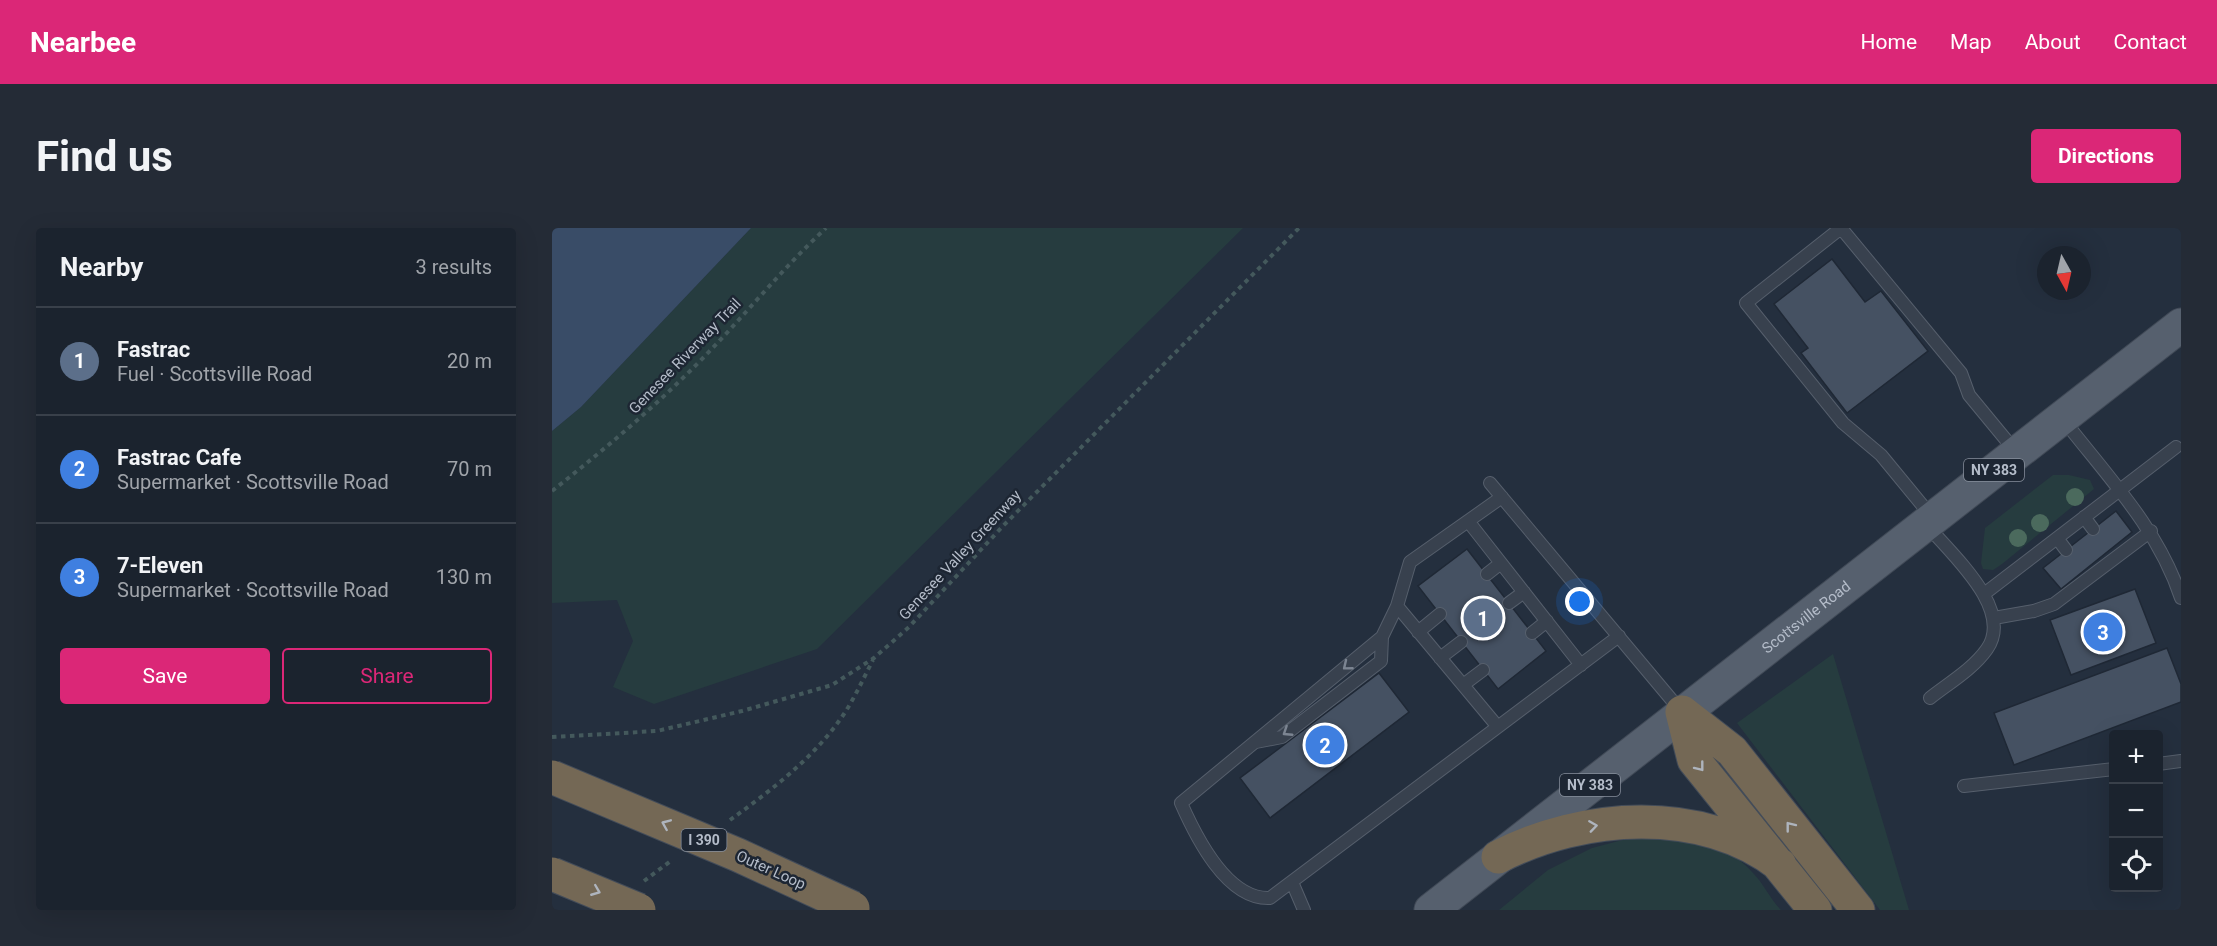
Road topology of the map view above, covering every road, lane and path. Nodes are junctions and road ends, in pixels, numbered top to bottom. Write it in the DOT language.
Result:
graph roads {
  1 [pos="826,228"];
  2 [pos="1299,228"];
  3 [pos="1841,228"];
  4 [pos="2181,325"];
  5 [pos="2062,417"];
  6 [pos="2176,447"];
  7 [pos="2016,452"];
  8 [pos="1490,483"];
  9 [pos="552,490"];
  10 [pos="2119,490"];
  11 [pos="1502,497"];
  12 [pos="2084,517"];
  13 [pos="1929,520"];
  14 [pos="1468,521"];
  15 [pos="2093,529"];
  16 [pos="2151,531"];
  17 [pos="2057,538"];
  18 [pos="2066,550"];
  19 [pos="1501,563"];
  20 [pos="1487,574"];
  21 [pos="1524,592"];
  22 [pos="1984,594"];
  23 [pos="2181,598"];
  24 [pos="1509,603"];
  25 [pos="1397,606"];
  26 [pos="1440,614"];
  27 [pos="1994,618"];
  28 [pos="1547,621"];
  29 [pos="1418,632"];
  30 [pos="1532,633"];
  31 [pos="1619,636"];
  32 [pos="1382,637"];
  33 [pos="1461,642"];
  34 [pos="874,658"];
  35 [pos="1440,658"];
  36 [pos="1581,665"];
  37 [pos="1483,670"];
  38 [pos="1462,685"];
  39 [pos="1930,698"];
  40 [pos="1682,712"];
  41 [pos="1498,727"];
  42 [pos="552,737"];
  43 [pos="1252,743"];
  44 [pos="2181,761"];
  45 [pos="2163,763"];
  46 [pos="2109,770"];
  47 [pos="552,777"];
  48 [pos="1964,786"];
  49 [pos="721,826"];
  50 [pos="1498,857"];
  51 [pos="674,859"];
  52 [pos="1780,865"];
  53 [pos="552,874"];
  54 [pos="1292,882"];
  55 [pos="639,898"];
  56 [pos="855,909"];
  57 [pos="1304,910"];
  58 [pos="1431,910"];
  59 [pos="1815,910"];
  60 [pos="1857,910"];
  1 -- 9 [label="path, Genesee Riverway Trail"];
  2 -- 34 [label="path, Genesee Valley Greenway"];
  3 -- 7 [label="lane"];
  3 -- 13 [label="lane"];
  4 -- 5 [label="main road, Scottsville Road / NY 383"];
  5 -- 7 [label="main road, Scottsville Road / NY 383"];
  5 -- 10 [label="lane"];
  6 -- 10 [label="lane"];
  7 -- 13 [label="main road, Scottsville Road / NY 383"];
  8 -- 11 [label="lane"];
  10 -- 12 [label="lane"];
  10 -- 16 [label="lane"];
  11 -- 14 [label="lane"];
  11 -- 31 [label="lane"];
  12 -- 15 [label="lane"];
  12 -- 17 [label="lane"];
  13 -- 22 [label="lane"];
  13 -- 40 [label="main road, Scottsville Road / NY 383"];
  14 -- 19 [label="lane"];
  14 -- 25 [label="lane"];
  16 -- 23 [label="lane"];
  16 -- 27 [label="lane"];
  17 -- 18 [label="lane"];
  17 -- 22 [label="lane"];
  19 -- 20 [label="lane"];
  19 -- 21 [label="lane"];
  21 -- 24 [label="lane"];
  21 -- 28 [label="lane"];
  22 -- 27 [label="lane"];
  25 -- 29 [label="lane"];
  25 -- 32 [label="lane"];
  26 -- 29 [label="lane"];
  27 -- 39 [label="lane"];
  28 -- 30 [label="lane"];
  28 -- 36 [label="lane"];
  29 -- 35 [label="lane"];
  31 -- 36 [label="lane"];
  31 -- 40 [label="lane"];
  32 -- 43 [label="lane, one-way"];
  32 -- 43 [label="lane, one-way"];
  33 -- 35 [label="lane"];
  34 -- 42 [label="path, Genesee Valley Greenway"];
  34 -- 49 [label="path"];
  35 -- 38 [label="lane"];
  36 -- 41 [label="lane"];
  37 -- 38 [label="lane"];
  38 -- 41 [label="lane"];
  40 -- 50 [label="main road, Scottsville Road / NY 383"];
  40 -- 52 [label="highway, one-way"];
  60 -- 40 [label="highway, one-way"];
  41 -- 54 [label="lane"];
  43 -- 54 [label="lane"];
  44 -- 45 [label="lane"];
  46 -- 48 [label="lane"];
  56 -- 47 [label="highway, Outer Loop / I 390, one-way, bridge"];
  50 -- 52 [label="highway, one-way"];
  50 -- 58 [label="main road, Scottsville Road / NY 383"];
  51 -- 55 [label="path"];
  52 -- 59 [label="highway"];
  53 -- 55 [label="highway, one-way, bridge"];
  54 -- 57 [label="lane"];
}
